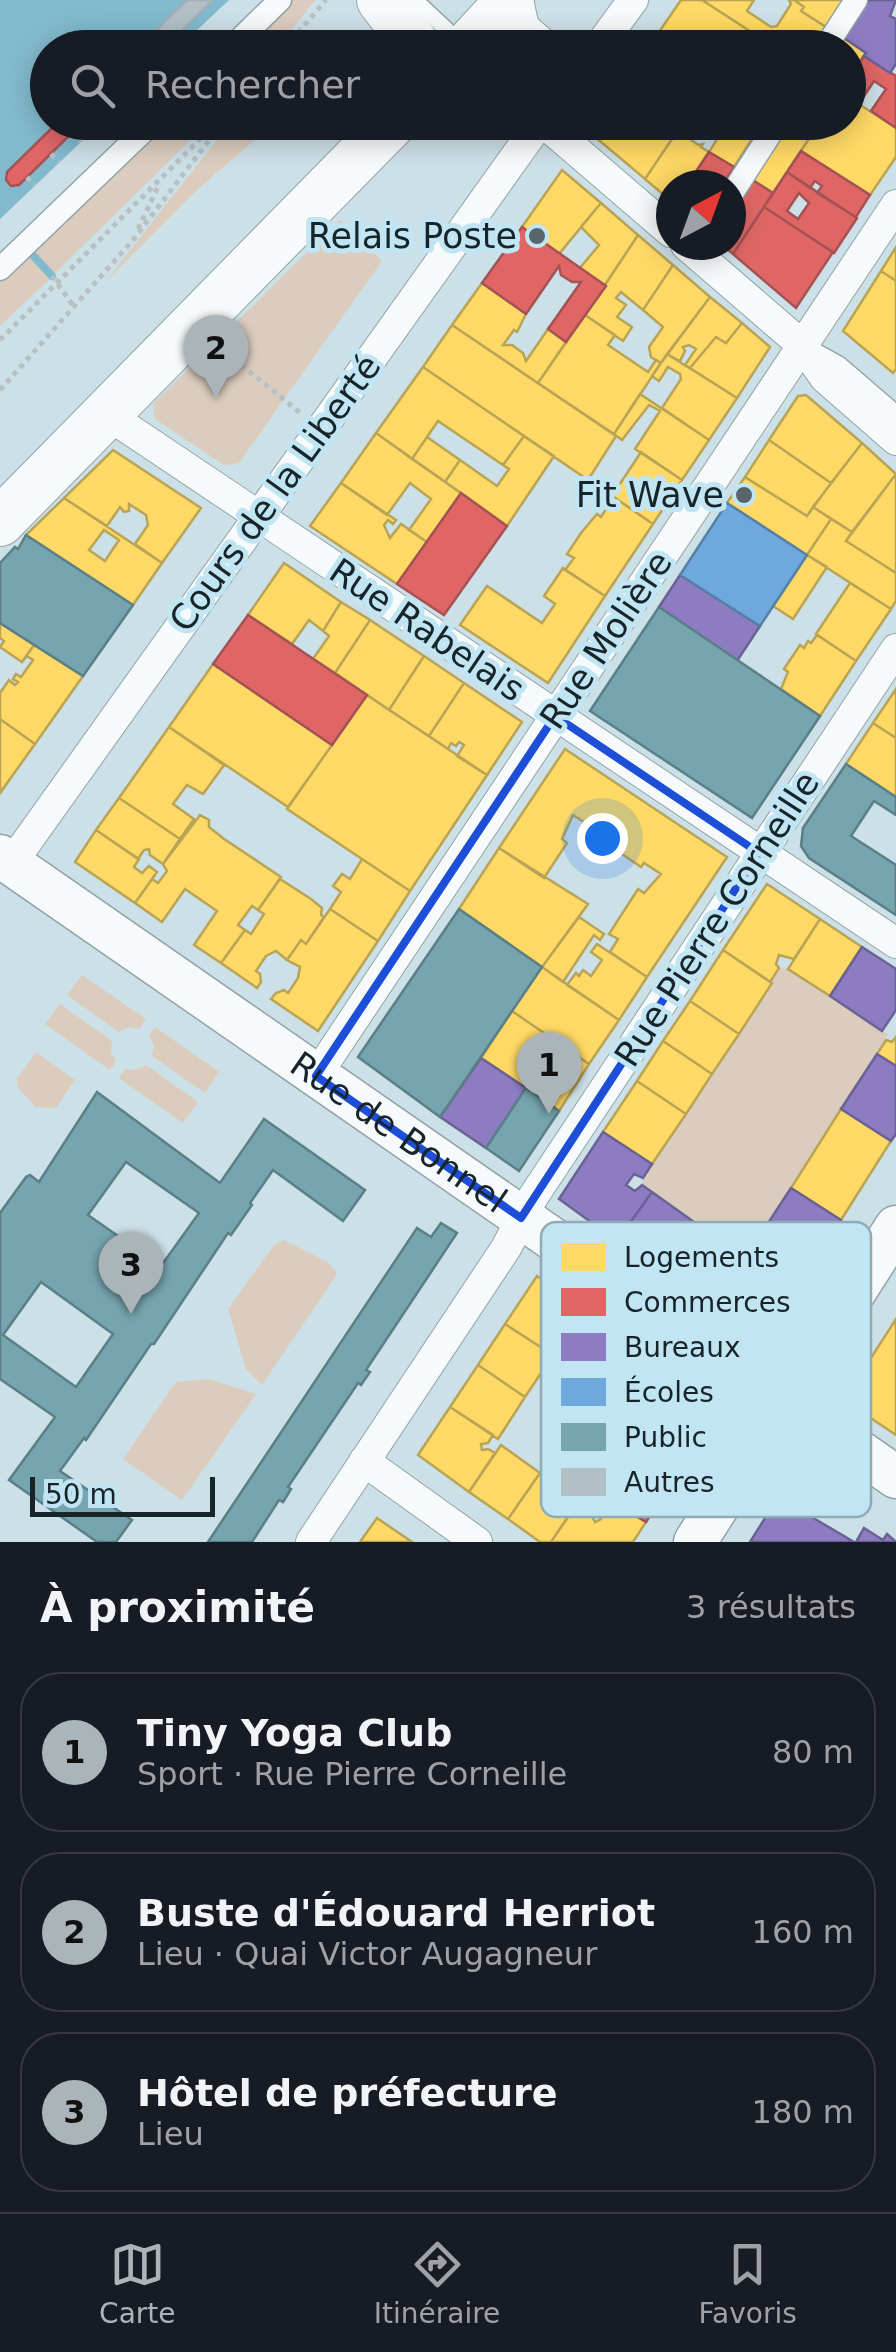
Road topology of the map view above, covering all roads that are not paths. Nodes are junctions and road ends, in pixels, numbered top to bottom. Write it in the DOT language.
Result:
graph roads {
  1 [pos="280,0"];
  2 [pos="381,0"];
  3 [pos="415,0"];
  4 [pos="514,0"];
  5 [pos="633,0"];
  6 [pos="856,0"];
  7 [pos="250,30"];
  8 [pos="431,30"];
  9 [pos="439,30"];
  10 [pos="462,30"];
  11 [pos="526,30"];
  12 [pos="609,30"];
  13 [pos="837,30"];
  14 [pos="134,140"];
  15 [pos="375,140"];
  16 [pos="528,140"];
  17 [pos="562,140"];
  18 [pos="766,140"];
  19 [pos="746,172"];
  20 [pos="896,205"];
  21 [pos="656,219"];
  22 [pos="703,260"];
  23 [pos="0,270"];
  24 [pos="802,345"];
  25 [pos="896,414"];
  26 [pos="108,415"];
  27 [pos="896,440"];
  28 [pos="258,516"];
  29 [pos="0,522"];
  30 [pos="896,649"];
  31 [pos="555,716"];
  32 [pos="760,853"];
  33 [pos="5,860"];
  34 [pos="896,943"];
  35 [pos="316,1076"];
  36 [pos="520,1218"];
  37 [pos="896,1228"];
  38 [pos="541,1232"];
  39 [pos="871,1267"];
  40 [pos="364,1460"];
  41 [pos="871,1460"];
  42 [pos="896,1477"];
  43 [pos="711,1517"];
  44 [pos="311,1542"];
  45 [pos="477,1542"];
  46 [pos="695,1542"];
  1 -- 7 [label="street"];
  2 -- 8 [label="main road"];
  3 -- 9 [label="lane"];
  4 -- 10 [label="main road"];
  4 -- 11 [label="street"];
  5 -- 12 [label="street"];
  6 -- 13 [label="street"];
  14 -- 23 [label="street"];
  15 -- 26 [label="main road"];
  16 -- 28 [label="street, Cours de la Liberté"];
  17 -- 21 [label="street"];
  18 -- 19 [label="street"];
  20 -- 24 [label="street, Rue Molière"];
  22 -- 24 [label="street"];
  24 -- 25 [label="lane"];
  24 -- 27 [label="street"];
  24 -- 31 [label="street, Rue Molière"];
  26 -- 28 [label="street, Rue Rabelais"];
  26 -- 29 [label="main road"];
  28 -- 31 [label="street, Rue Rabelais"];
  28 -- 33 [label="street, Cours de la Liberté"];
  30 -- 32 [label="street, Rue Pierre Corneille"];
  31 -- 32 [label="street, Rue Rabelais"];
  31 -- 35 [label="street, Rue Molière"];
  32 -- 34 [label="street, Rue Rabelais"];
  32 -- 36 [label="street, Rue Pierre Corneille"];
  33 -- 35 [label="main road, Rue de Bonnel"];
  35 -- 36 [label="main road, Rue de Bonnel"];
  36 -- 38 [label="main road, Rue de Bonnel"];
  36 -- 40 [label="street, Rue Pierre Corneille"];
  37 -- 39 [label="main road"];
  40 -- 44 [label="street, Rue Pierre Corneille"];
  40 -- 45 [label="street"];
  41 -- 42 [label="main road, Rue de Bonnel"];
  43 -- 46 [label="main road"];
}
